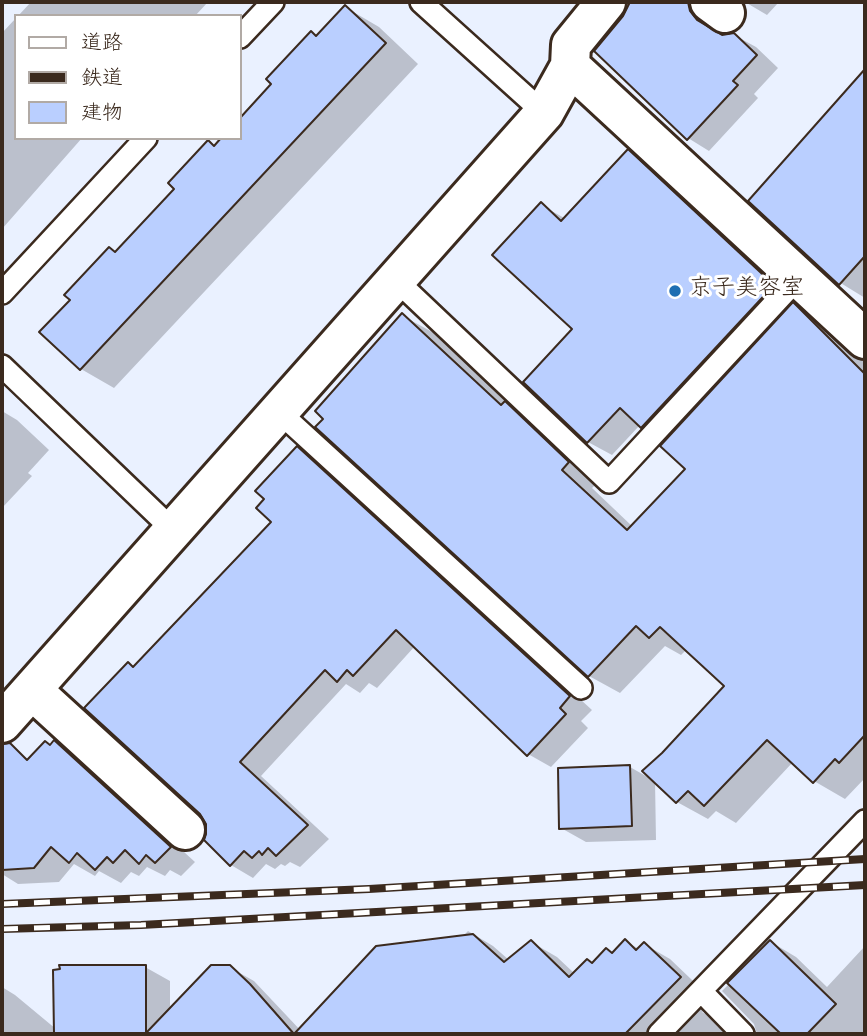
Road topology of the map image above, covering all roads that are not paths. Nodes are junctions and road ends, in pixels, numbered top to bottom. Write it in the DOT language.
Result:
graph roads {
  1 [pos="273,2"];
  2 [pos="421,2"];
  3 [pos="606,2"];
  4 [pos="242,35"];
  5 [pos="570,66"];
  6 [pos="544,113"];
  7 [pos="144,140"];
  8 [pos="799,277"];
  9 [pos="396,280"];
  10 [pos="2,293"];
  11 [pos="865,339"];
  12 [pos="2,366"];
  13 [pos="278,411"];
  14 [pos="173,530"];
  15 [pos="581,688"];
  16 [pos="32,690"];
  17 [pos="2,723"];
  18 [pos="865,821"];
  19 [pos="185,830"];
  20 [pos="701,991"];
  21 [pos="659,1034"];
  22 [pos="743,1034"];
  1 -- 4 [label="lane"];
  2 -- 6 [label="lane"];
  3 -- 5 [label="street"];
  5 -- 6 [label="street"];
  5 -- 8 [label="street"];
  6 -- 9 [label="street"];
  7 -- 10 [label="lane"];
  8 -- 9 [label="lane"];
  8 -- 11 [label="street"];
  9 -- 13 [label="street"];
  12 -- 14 [label="lane"];
  13 -- 14 [label="street"];
  13 -- 15 [label="lane"];
  14 -- 16 [label="street"];
  16 -- 17 [label="street"];
  16 -- 19 [label="street"];
  18 -- 20 [label="lane"];
  20 -- 21 [label="lane"];
  20 -- 22 [label="lane"];
}
